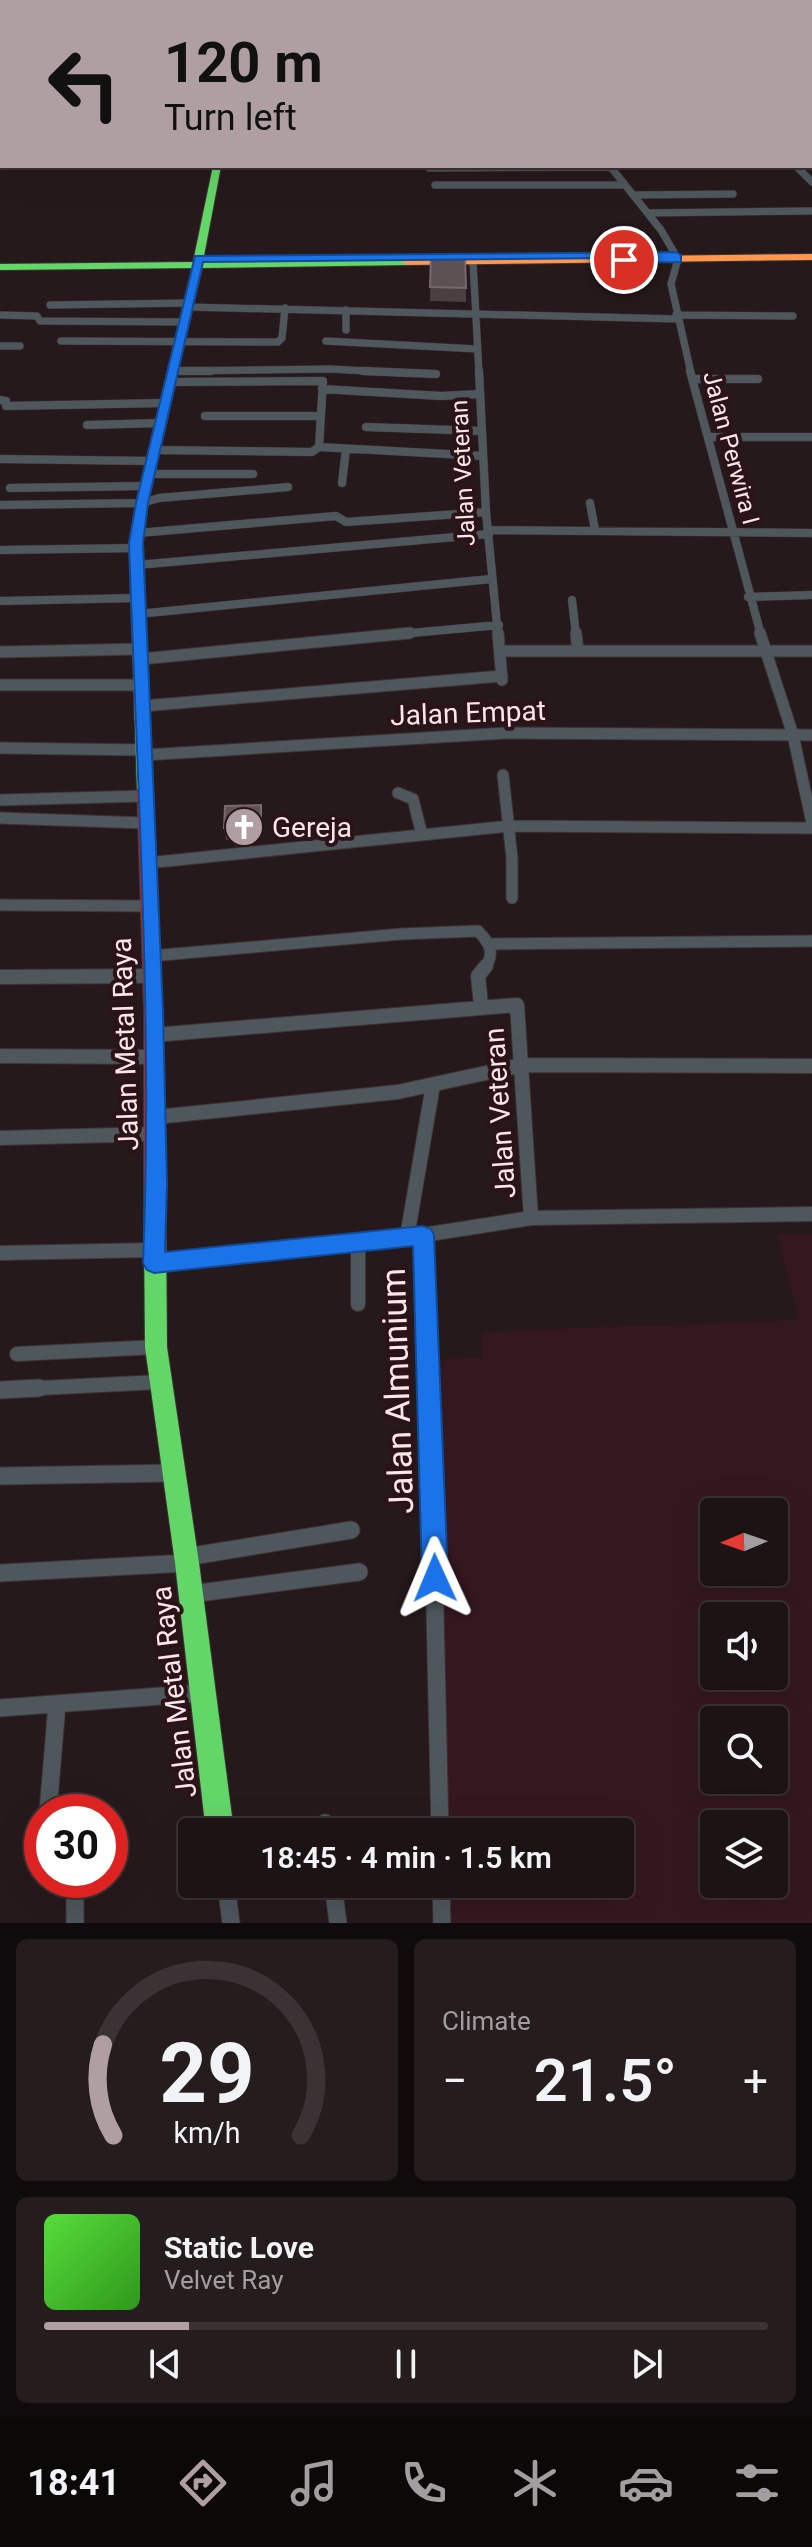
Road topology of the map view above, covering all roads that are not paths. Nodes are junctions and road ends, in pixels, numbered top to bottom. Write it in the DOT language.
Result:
graph roads {
  1 [pos="217,168"];
  2 [pos="611,168"];
  3 [pos="435,185"];
  4 [pos="625,185"];
  5 [pos="733,194"];
  6 [pos="633,195"];
  7 [pos="812,211"];
  8 [pos="648,213"];
  9 [pos="812,254"];
  10 [pos="677,257"];
  11 [pos="198,262"];
  12 [pos="473,262"];
  13 [pos="0,264"];
  14 [pos="50,305"];
  15 [pos="285,308"];
  16 [pos="346,310"];
  17 [pos="188,311"];
  18 [pos="0,315"];
  19 [pos="476,315"];
  20 [pos="793,316"];
  21 [pos="676,317"];
  22 [pos="346,330"];
  23 [pos="61,341"];
  24 [pos="326,341"];
  25 [pos="181,342"];
  26 [pos="0,346"];
  27 [pos="20,346"];
  28 [pos="477,349"];
  29 [pos="436,374"];
  30 [pos="173,377"];
  31 [pos="692,379"];
  32 [pos="758,379"];
  33 [pos="322,389"];
  34 [pos="480,394"];
  35 [pos="0,400"];
  36 [pos="164,403"];
  37 [pos="205,416"];
  38 [pos="321,416"];
  39 [pos="160,423"];
  40 [pos="87,425"];
  41 [pos="366,427"];
  42 [pos="482,431"];
  43 [pos="708,437"];
  44 [pos="812,437"];
  45 [pos="319,447"];
  46 [pos="346,449"];
  47 [pos="483,456"];
  48 [pos="0,459"];
  49 [pos="253,474"];
  50 [pos="149,475"];
  51 [pos="342,483"];
  52 [pos="288,487"];
  53 [pos="10,488"];
  54 [pos="590,503"];
  55 [pos="0,505"];
  56 [pos="486,512"];
  57 [pos="595,530"];
  58 [pos="732,530"];
  59 [pos="489,532"];
  60 [pos="812,533"];
  61 [pos="137,549"];
  62 [pos="0,550"];
  63 [pos="491,579"];
  64 [pos="812,595"];
  65 [pos="748,597"];
  66 [pos="572,600"];
  67 [pos="0,601"];
  68 [pos="138,606"];
  69 [pos="499,625"];
  70 [pos="500,651"];
  71 [pos="578,651"];
  72 [pos="764,651"];
  73 [pos="812,651"];
  74 [pos="0,652"];
  75 [pos="140,654"];
  76 [pos="0,685"];
  77 [pos="142,685"];
  78 [pos="143,706"];
  79 [pos="793,735"];
  80 [pos="812,735"];
  81 [pos="0,748"];
  82 [pos="144,752"];
  83 [pos="503,775"];
  84 [pos="398,793"];
  85 [pos="144,796"];
  86 [pos="3,800"];
  87 [pos="1,818"];
  88 [pos="145,823"];
  89 [pos="510,826"];
  90 [pos="812,826"];
  91 [pos="422,835"];
  92 [pos="147,863"];
  93 [pos="512,898"];
  94 [pos="0,905"];
  95 [pos="149,906"];
  96 [pos="812,941"];
  97 [pos="490,944"];
  98 [pos="151,956"];
  99 [pos="152,976"];
  100 [pos="0,977"];
  101 [pos="481,1005"];
  102 [pos="154,1035"];
  103 [pos="0,1056"];
  104 [pos="154,1057"];
  105 [pos="522,1065"];
  106 [pos="812,1066"];
  107 [pos="433,1085"];
  108 [pos="156,1126"];
  109 [pos="0,1138"];
  110 [pos="812,1214"];
  111 [pos="531,1218"];
  112 [pos="415,1236"];
  113 [pos="358,1242"];
  114 [pos="0,1253"];
  115 [pos="154,1257"];
  116 [pos="358,1304"];
  117 [pos="156,1347"];
  118 [pos="17,1354"];
  119 [pos="160,1382"];
  120 [pos="0,1390"];
  121 [pos="174,1473"];
  122 [pos="0,1476"];
  123 [pos="351,1530"];
  124 [pos="187,1560"];
  125 [pos="359,1572"];
  126 [pos="0,1573"];
  127 [pos="191,1594"];
  128 [pos="202,1693"];
  129 [pos="57,1704"];
  130 [pos="0,1708"];
  131 [pos="50,1794"];
  132 [pos="218,1818"];
  133 [pos="440,1818"];
  134 [pos="75,1898"];
  135 [pos="228,1898"];
  136 [pos="335,1898"];
  137 [pos="441,1898"];
  138 [pos="75,1923"];
  139 [pos="231,1923"];
  140 [pos="338,1923"];
  141 [pos="442,1923"];
  1 -- 11 [label="main road, Jalan Metal Raya"];
  2 -- 4 [label="street"];
  3 -- 4 [label="street"];
  4 -- 6 [label="street"];
  5 -- 6 [label="street"];
  6 -- 8 [label="street"];
  7 -- 8 [label="street"];
  8 -- 10 [label="street"];
  9 -- 10 [label="main road"];
  10 -- 11 [label="main road"];
  10 -- 12 [label="main road"];
  10 -- 21 [label="street, Jalan Perwira I"];
  11 -- 12 [label="main road"];
  11 -- 13 [label="main road"];
  11 -- 17 [label="main road, Jalan Metal Raya"];
  12 -- 19 [label="street, Jalan Veteran"];
  14 -- 17 [label="street"];
  15 -- 16 [label="street"];
  15 -- 17 [label="street"];
  15 -- 25 [label="street"];
  16 -- 19 [label="street"];
  16 -- 22 [label="street"];
  17 -- 18 [label="street"];
  17 -- 25 [label="main road, Jalan Metal Raya"];
  19 -- 21 [label="street"];
  19 -- 28 [label="street, Jalan Veteran"];
  20 -- 21 [label="street"];
  21 -- 31 [label="street, Jalan Perwira I"];
  23 -- 25 [label="street"];
  24 -- 28 [label="street"];
  25 -- 30 [label="main road, Jalan Metal Raya"];
  26 -- 27 [label="street"];
  28 -- 34 [label="street, Jalan Veteran"];
  29 -- 30 [label="street"];
  30 -- 33 [label="street"];
  30 -- 36 [label="main road, Jalan Metal Raya"];
  31 -- 32 [label="street"];
  31 -- 43 [label="street, Jalan Perwira I"];
  33 -- 34 [label="street"];
  33 -- 38 [label="street"];
  34 -- 42 [label="street, Jalan Veteran"];
  35 -- 36 [label="street"];
  36 -- 39 [label="main road, Jalan Metal Raya"];
  37 -- 38 [label="street"];
  38 -- 45 [label="street"];
  39 -- 40 [label="street"];
  39 -- 50 [label="main road, Jalan Metal Raya"];
  41 -- 42 [label="street"];
  42 -- 47 [label="street, Jalan Veteran"];
  43 -- 44 [label="street"];
  43 -- 58 [label="street, Jalan Perwira I"];
  45 -- 46 [label="street"];
  45 -- 50 [label="street"];
  46 -- 47 [label="street"];
  46 -- 51 [label="street"];
  47 -- 56 [label="street, Jalan Veteran"];
  48 -- 50 [label="street"];
  49 -- 50 [label="street"];
  50 -- 52 [label="street"];
  50 -- 53 [label="street"];
  50 -- 55 [label="street"];
  50 -- 61 [label="main road, Jalan Metal Raya"];
  54 -- 57 [label="street"];
  56 -- 59 [label="street, Jalan Veteran"];
  56 -- 61 [label="street"];
  57 -- 58 [label="street"];
  57 -- 59 [label="street"];
  58 -- 60 [label="street"];
  58 -- 65 [label="street, Jalan Perwira I"];
  59 -- 61 [label="street"];
  59 -- 63 [label="street, Jalan Veteran"];
  61 -- 62 [label="street"];
  61 -- 68 [label="main road, Jalan Metal Raya"];
  63 -- 68 [label="street"];
  63 -- 69 [label="street, Jalan Veteran"];
  64 -- 65 [label="street"];
  65 -- 72 [label="street, Jalan Perwira I"];
  66 -- 71 [label="street"];
  67 -- 68 [label="street"];
  68 -- 75 [label="main road, Jalan Metal Raya"];
  69 -- 70 [label="street, Jalan Veteran"];
  69 -- 75 [label="street"];
  70 -- 71 [label="street"];
  70 -- 78 [label="street, Jalan Veteran"];
  71 -- 72 [label="street"];
  72 -- 73 [label="street"];
  72 -- 79 [label="street, Jalan Perwira I"];
  74 -- 75 [label="street"];
  75 -- 77 [label="main road, Jalan Metal Raya"];
  76 -- 77 [label="street"];
  77 -- 78 [label="main road, Jalan Metal Raya"];
  78 -- 82 [label="main road, Jalan Metal Raya"];
  79 -- 80 [label="street, Jalan Empat"];
  79 -- 82 [label="street, Jalan Empat"];
  79 -- 90 [label="street, Jalan Perwira I"];
  81 -- 82 [label="street, Jalan Empat"];
  82 -- 85 [label="main road, Jalan Metal Raya"];
  83 -- 89 [label="street"];
  84 -- 91 [label="street"];
  85 -- 86 [label="street"];
  85 -- 88 [label="main road, Jalan Metal Raya"];
  86 -- 87 [label="street"];
  87 -- 88 [label="street"];
  88 -- 92 [label="main road, Jalan Metal Raya"];
  89 -- 90 [label="street"];
  89 -- 91 [label="street"];
  89 -- 93 [label="street"];
  91 -- 92 [label="street"];
  92 -- 95 [label="main road, Jalan Metal Raya"];
  94 -- 95 [label="street"];
  95 -- 98 [label="main road, Jalan Metal Raya"];
  96 -- 97 [label="street"];
  97 -- 98 [label="street"];
  97 -- 101 [label="street"];
  98 -- 99 [label="main road, Jalan Metal Raya"];
  99 -- 100 [label="street"];
  99 -- 102 [label="main road, Jalan Metal Raya"];
  101 -- 102 [label="street"];
  101 -- 105 [label="street, Jalan Veteran"];
  102 -- 104 [label="main road, Jalan Metal Raya"];
  103 -- 104 [label="street"];
  104 -- 108 [label="main road, Jalan Metal Raya"];
  105 -- 106 [label="street"];
  105 -- 107 [label="street"];
  105 -- 111 [label="street, Jalan Veteran"];
  107 -- 108 [label="street"];
  107 -- 112 [label="street, Jalan Almunium"];
  108 -- 109 [label="street"];
  108 -- 115 [label="main road, Jalan Metal Raya"];
  110 -- 111 [label="street"];
  111 -- 112 [label="street"];
  112 -- 113 [label="street"];
  112 -- 133 [label="street, Jalan Almunium"];
  113 -- 115 [label="street"];
  113 -- 116 [label="street"];
  114 -- 115 [label="street"];
  115 -- 117 [label="main road, Jalan Metal Raya"];
  117 -- 118 [label="street"];
  117 -- 119 [label="main road, Jalan Metal Raya"];
  119 -- 120 [label="street"];
  119 -- 121 [label="main road, Jalan Metal Raya"];
  121 -- 122 [label="street"];
  121 -- 124 [label="main road, Jalan Metal Raya"];
  123 -- 124 [label="street"];
  124 -- 126 [label="street"];
  124 -- 127 [label="main road, Jalan Metal Raya"];
  125 -- 127 [label="street"];
  127 -- 128 [label="main road, Jalan Metal Raya"];
  128 -- 129 [label="street"];
  128 -- 132 [label="main road, Jalan Metal Raya"];
  129 -- 130 [label="street"];
  129 -- 131 [label="street"];
  134 -- 138 [label="street"];
  135 -- 139 [label="street"];
  136 -- 140 [label="street"];
  137 -- 141 [label="street"];
}
